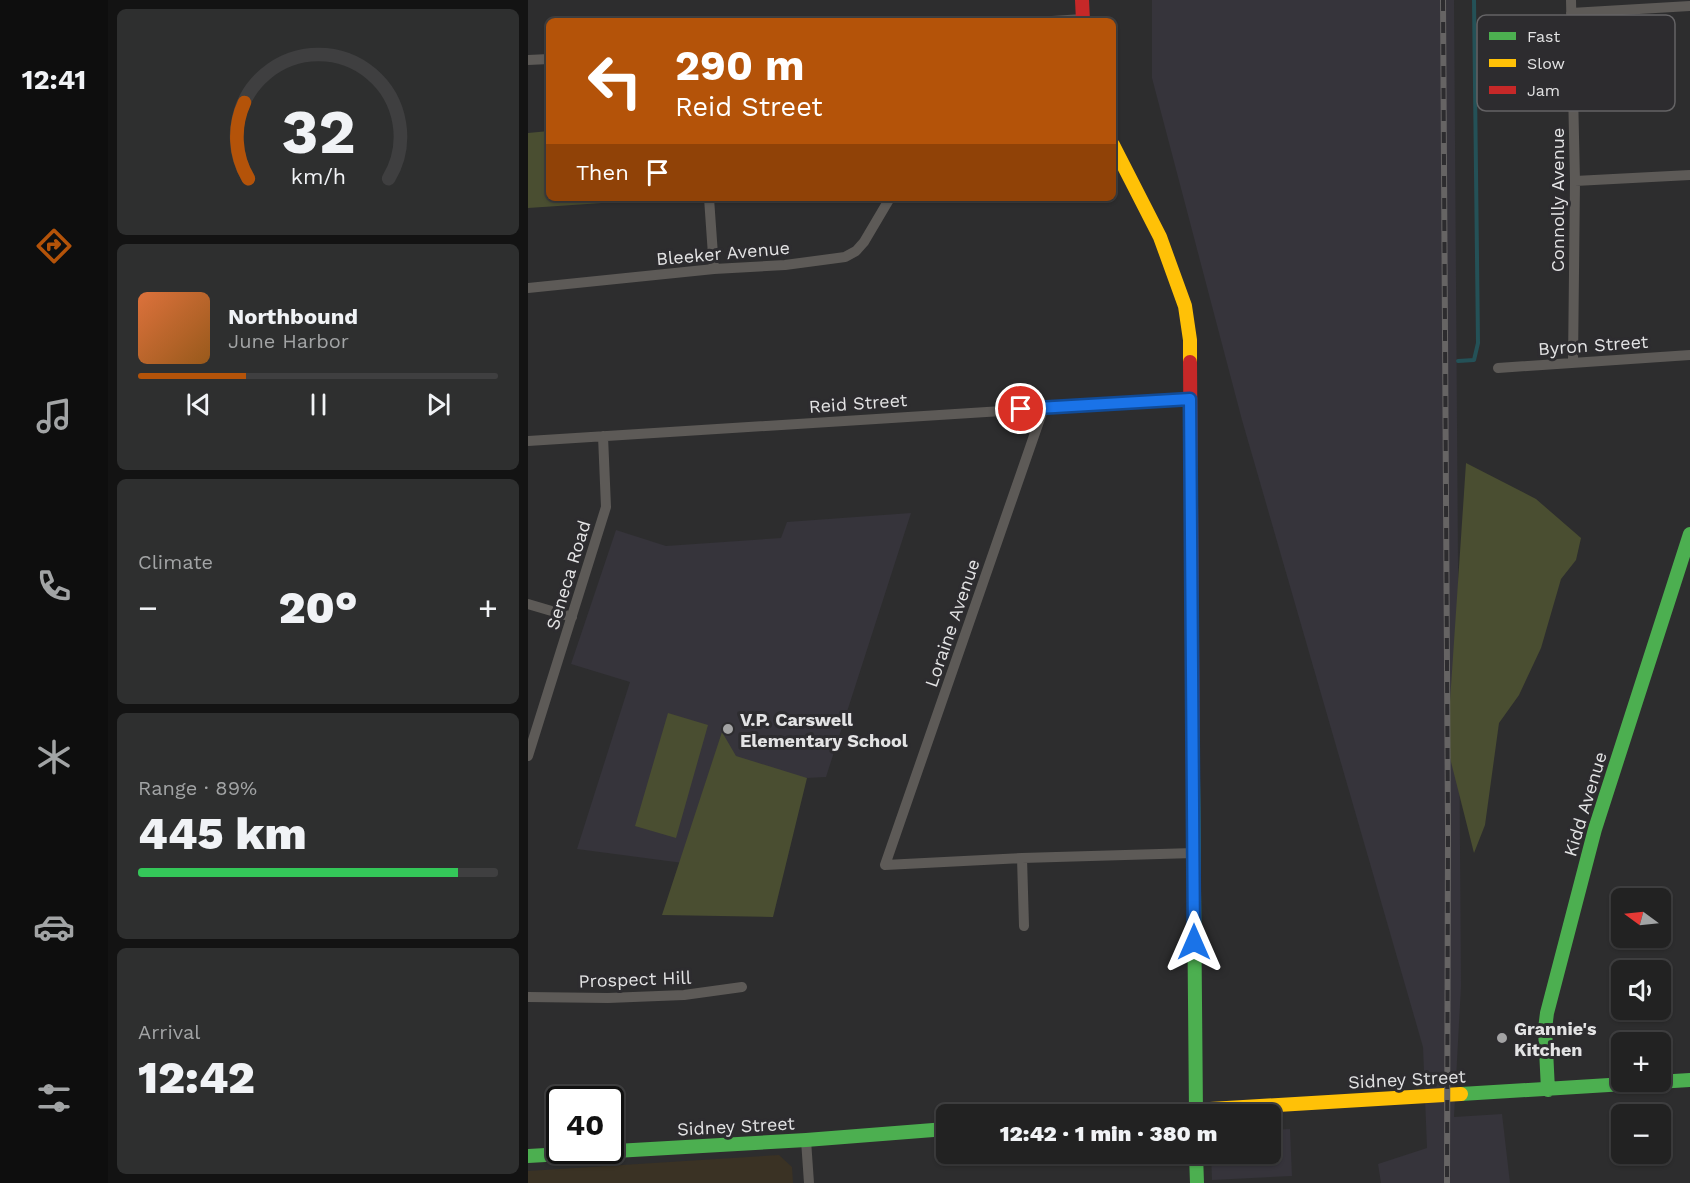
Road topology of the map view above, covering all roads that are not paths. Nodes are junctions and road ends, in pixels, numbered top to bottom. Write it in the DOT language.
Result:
graph roads {
  1 [pos="1082,0"];
  2 [pos="1571,0"];
  3 [pos="1690,6"];
  4 [pos="1571,13"];
  5 [pos="1083,18"];
  6 [pos="546,59"];
  7 [pos="528,60"];
  8 [pos="1573,111"];
  9 [pos="1116,151"];
  10 [pos="1690,175"];
  11 [pos="1575,181"];
  12 [pos="709,201"];
  13 [pos="888,201"];
  14 [pos="714,269"];
  15 [pos="528,288"];
  16 [pos="1690,355"];
  17 [pos="1573,363"];
  18 [pos="1498,368"];
  19 [pos="1190,399"];
  20 [pos="1044,407"];
  21 [pos="603,436"];
  22 [pos="528,441"];
  23 [pos="1690,534"];
  24 [pos="528,604"];
  25 [pos="572,617"];
  26 [pos="528,756"];
  27 [pos="1194,853"];
  28 [pos="1022,858"];
  29 [pos="1024,926"];
  30 [pos="742,987"];
  31 [pos="528,997"];
  32 [pos="1690,1080"];
  33 [pos="1548,1090"];
  34 [pos="1196,1104"];
  35 [pos="1281,1107"];
  36 [pos="936,1129"];
  37 [pos="806,1140"];
  38 [pos="528,1156"];
  39 [pos="1196,1164"];
  40 [pos="809,1183"];
  41 [pos="1197,1183"];
  1 -- 5 [label="street"];
  2 -- 4 [label="street, Connolly Avenue"];
  3 -- 4 [label="street"];
  6 -- 7 [label="street"];
  8 -- 11 [label="street, Connolly Avenue"];
  9 -- 19 [label="street"];
  10 -- 11 [label="street"];
  11 -- 17 [label="street, Connolly Avenue"];
  12 -- 14 [label="street"];
  13 -- 14 [label="street, Bleeker Avenue"];
  14 -- 15 [label="street, Bleeker Avenue"];
  16 -- 17 [label="street, Byron Street"];
  17 -- 18 [label="street, Byron Street"];
  19 -- 20 [label="street, Reid Street"];
  19 -- 27 [label="street"];
  20 -- 21 [label="street, Reid Street"];
  20 -- 28 [label="street, Loraine Avenue"];
  21 -- 22 [label="street, Reid Street"];
  21 -- 25 [label="street, Seneca Road"];
  23 -- 33 [label="street, Kidd Avenue"];
  24 -- 25 [label="street"];
  25 -- 26 [label="street, Seneca Road"];
  27 -- 28 [label="street, Loraine Avenue"];
  27 -- 34 [label="street"];
  28 -- 29 [label="street"];
  30 -- 31 [label="street, Prospect Hill"];
  32 -- 33 [label="street, Sidney Street"];
  33 -- 35 [label="street, Sidney Street"];
  36 -- 37 [label="street, Sidney Street"];
  37 -- 38 [label="street, Sidney Street"];
  37 -- 40 [label="street"];
  39 -- 41 [label="street"];
}
